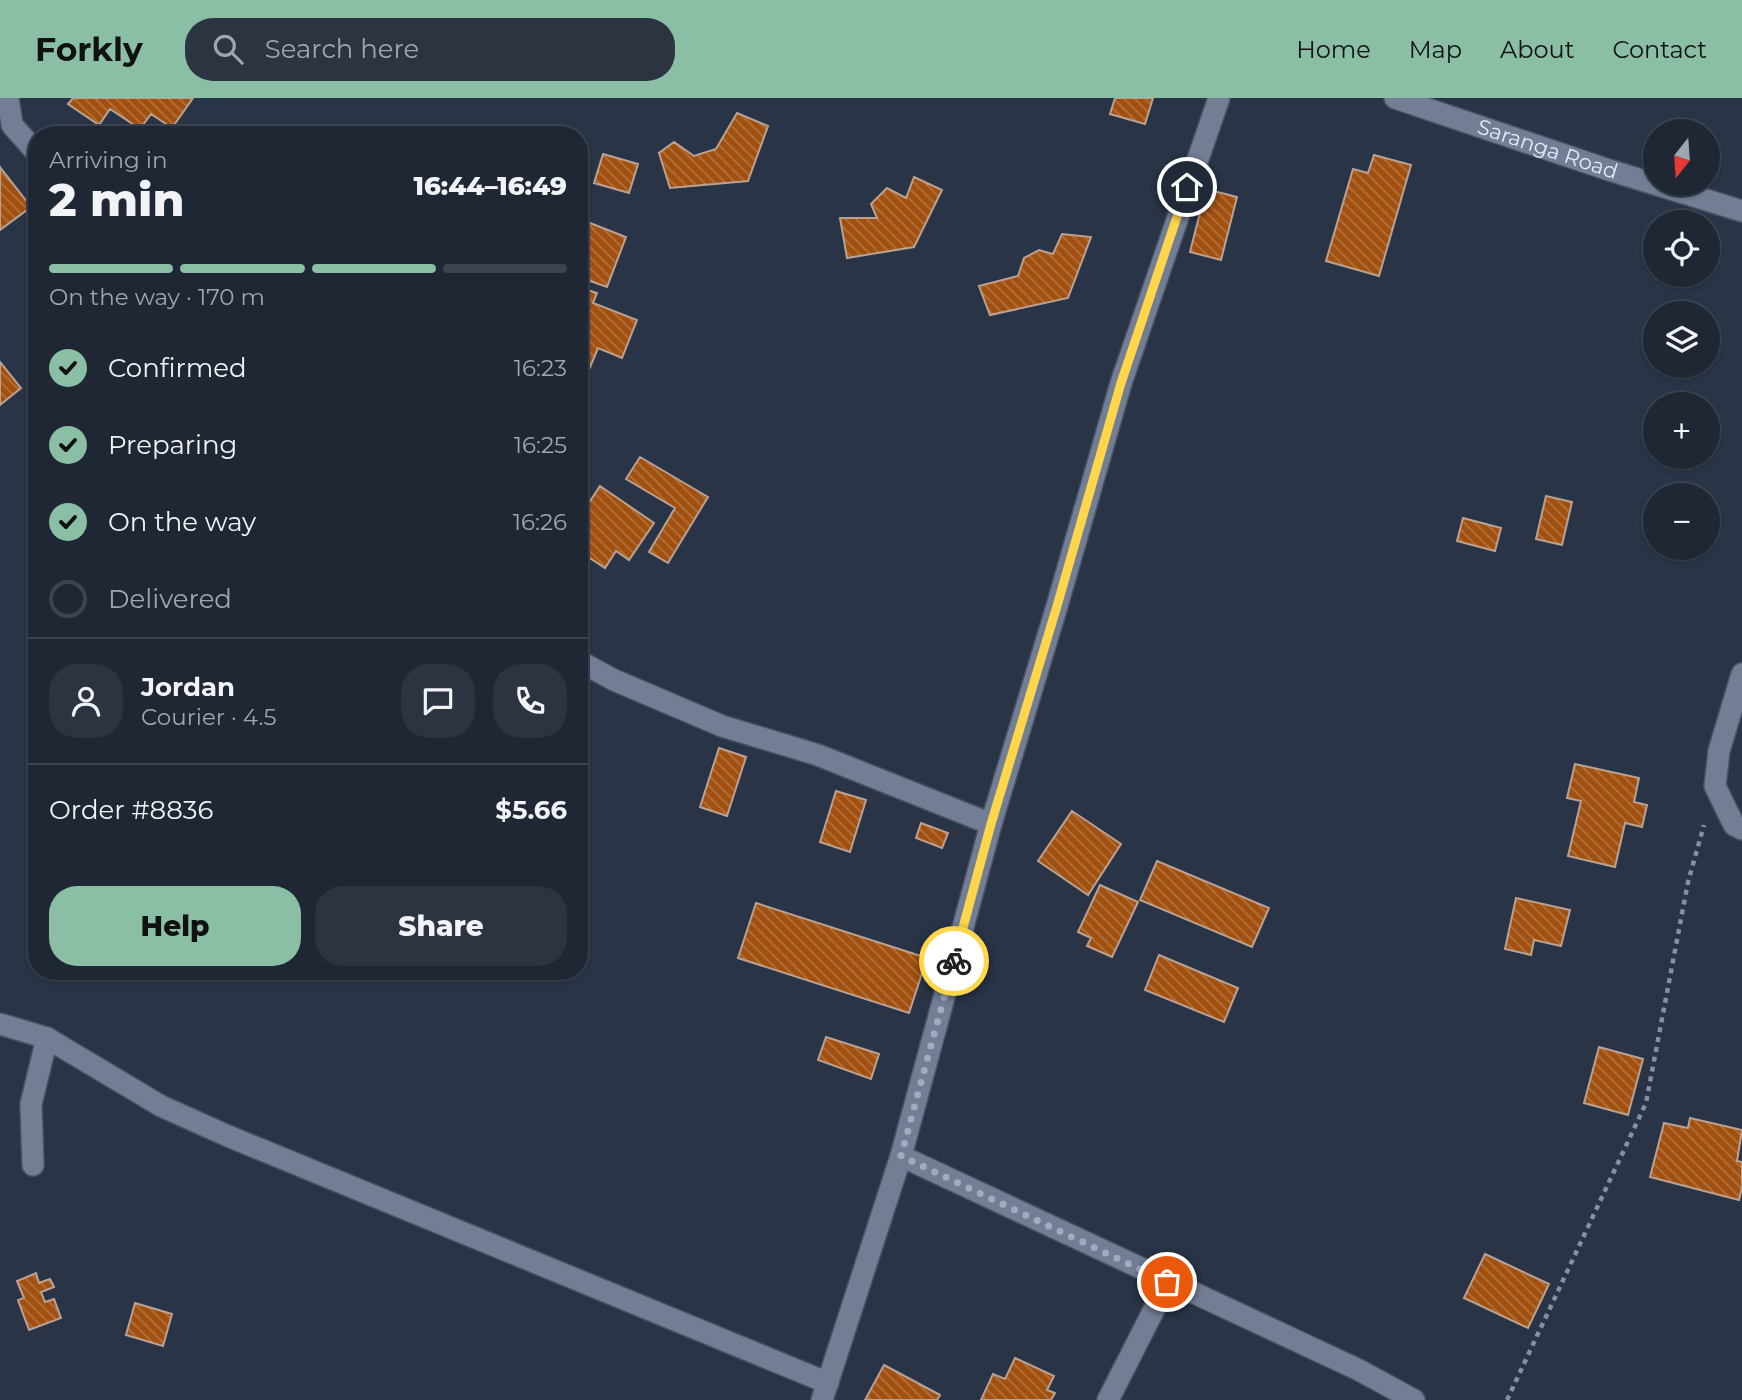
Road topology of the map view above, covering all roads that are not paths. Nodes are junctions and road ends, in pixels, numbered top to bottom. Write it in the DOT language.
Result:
graph roads {
  1 [pos="8,98"];
  2 [pos="1219,98"];
  3 [pos="1395,98"];
  4 [pos="28,143"];
  5 [pos="1742,211"];
  6 [pos="588,666"];
  7 [pos="1742,674"];
  8 [pos="991,824"];
  9 [pos="1742,830"];
  10 [pos="0,1024"];
  11 [pos="47,1038"];
  12 [pos="901,1156"];
  13 [pos="33,1165"];
  14 [pos="1167,1282"];
  15 [pos="825,1392"];
  16 [pos="1108,1400"];
  17 [pos="1413,1400"];
  1 -- 4 [label="street"];
  2 -- 8 [label="street"];
  3 -- 5 [label="street, Saranga Road"];
  6 -- 8 [label="street"];
  7 -- 9 [label="street"];
  8 -- 12 [label="street"];
  10 -- 11 [label="street"];
  11 -- 13 [label="street"];
  11 -- 15 [label="street"];
  12 -- 14 [label="street"];
  12 -- 15 [label="street"];
  14 -- 16 [label="street"];
  14 -- 17 [label="street"];
}
